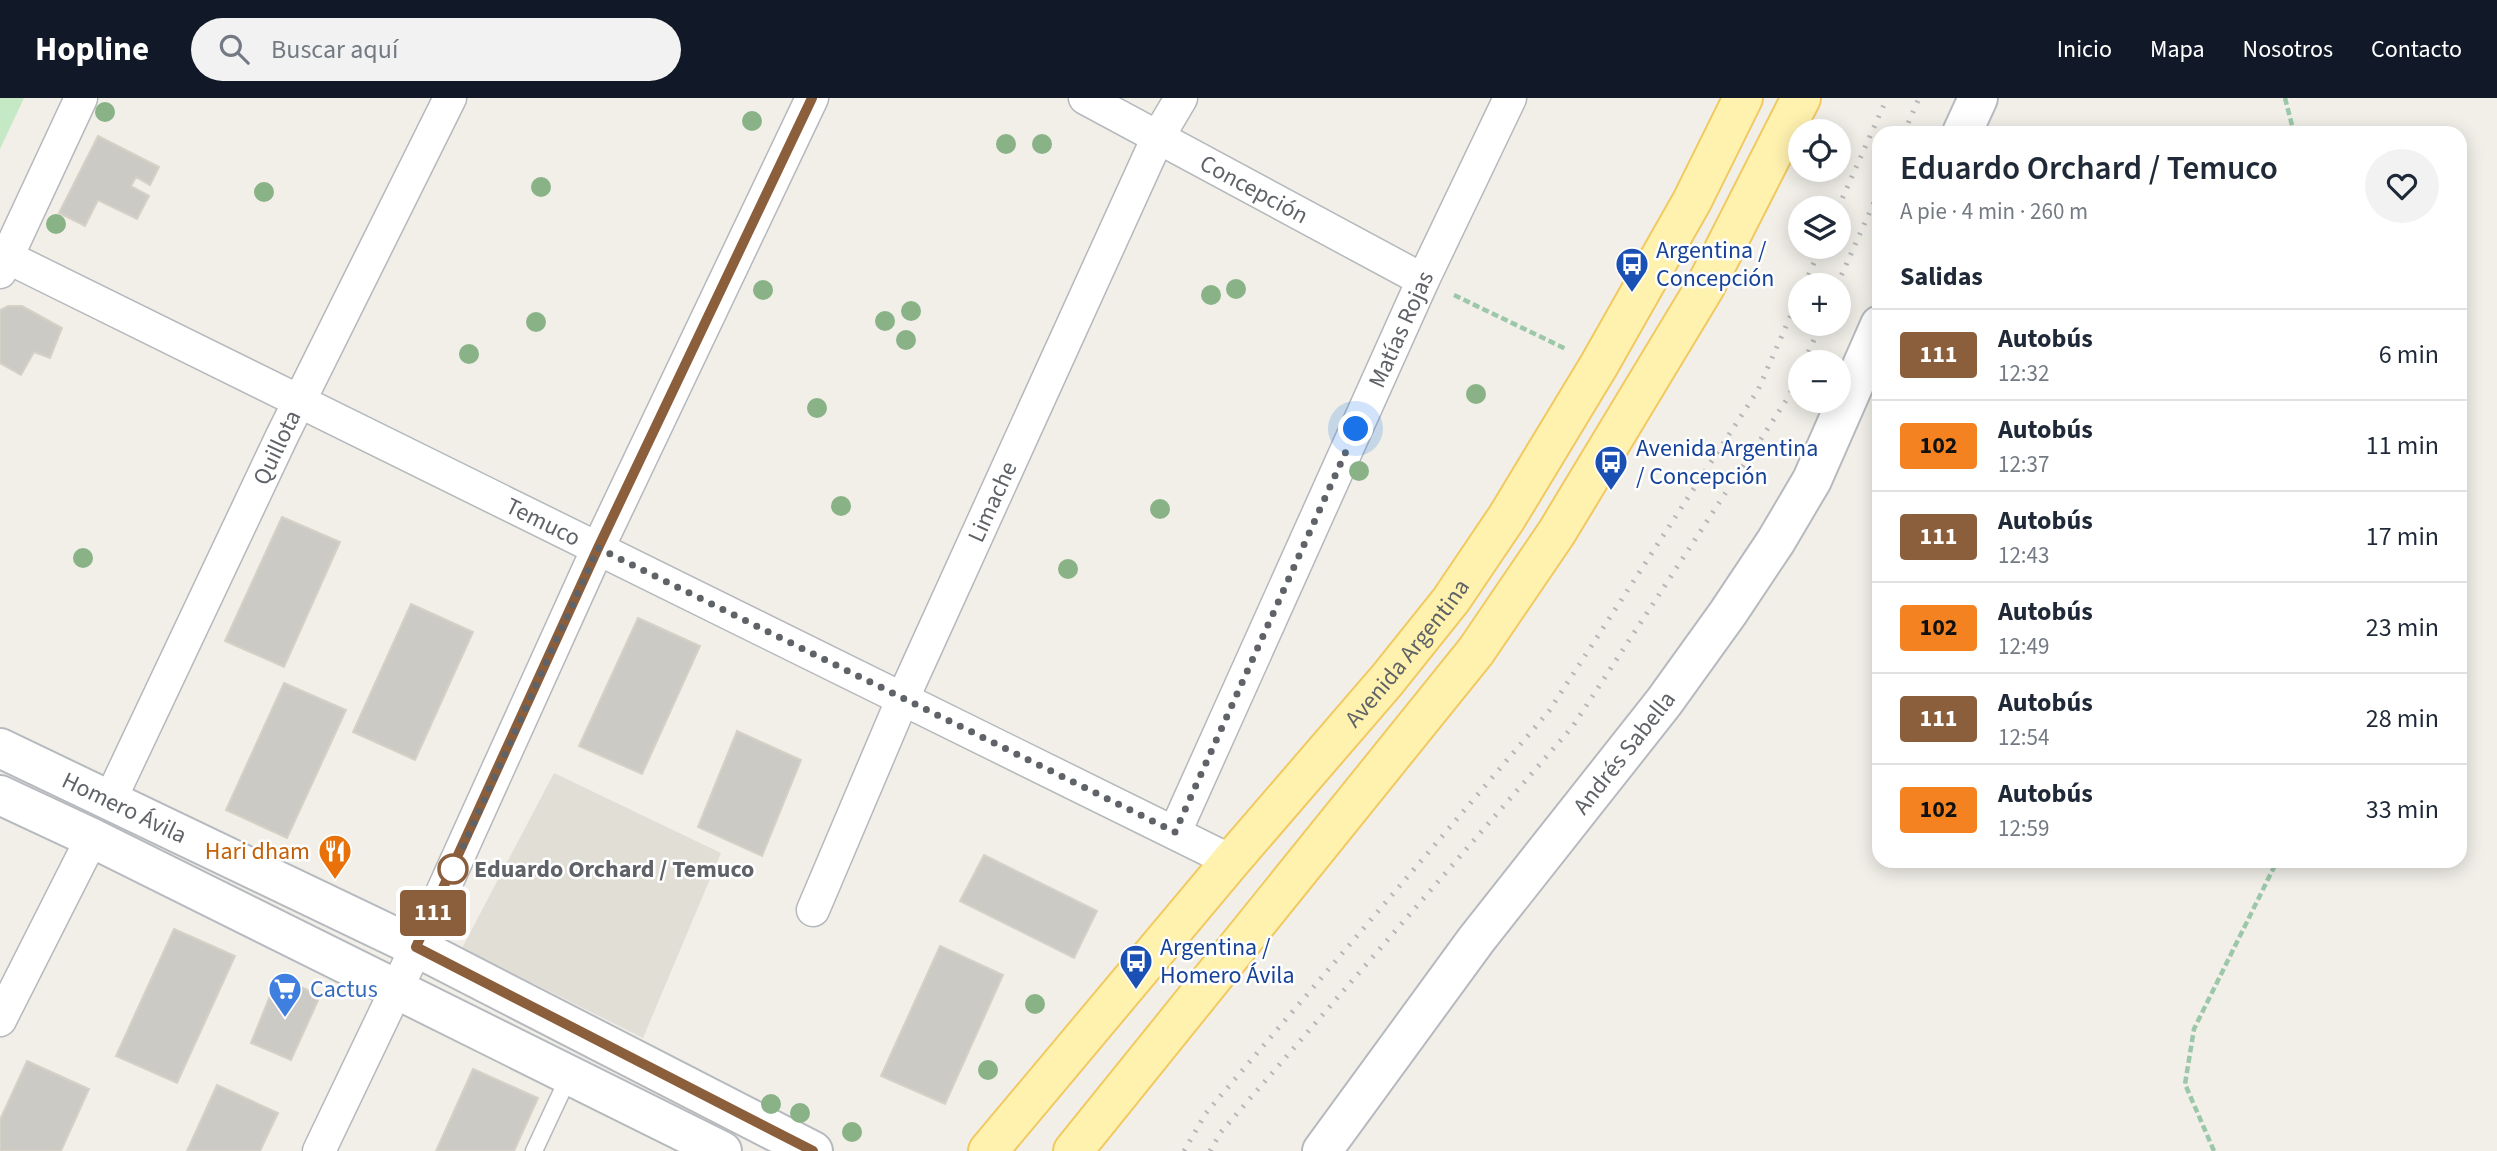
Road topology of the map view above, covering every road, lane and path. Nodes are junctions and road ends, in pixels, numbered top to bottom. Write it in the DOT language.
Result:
graph roads {
  1 [pos="81,98"];
  2 [pos="450,98"];
  3 [pos="812,98"];
  4 [pos="1085,98"];
  5 [pos="1181,98"];
  6 [pos="1510,98"];
  7 [pos="1743,98"];
  8 [pos="1801,98"];
  9 [pos="1978,98"];
  10 [pos="2286,98"];
  11 [pos="1965,126"];
  12 [pos="2292,126"];
  13 [pos="1158,137"];
  14 [pos="4,265"];
  15 [pos="1423,279"];
  16 [pos="1872,343"];
  17 [pos="1598,365"];
  18 [pos="299,401"];
  19 [pos="598,548"];
  20 [pos="903,698"];
  21 [pos="0,748"];
  22 [pos="0,795"];
  23 [pos="110,800"];
  24 [pos="1175,832"];
  25 [pos="92,838"];
  26 [pos="1231,861"];
  27 [pos="2274,868"];
  28 [pos="813,910"];
  29 [pos="416,947"];
  30 [pos="397,990"];
  31 [pos="0,1020"];
  32 [pos="570,1074"];
  33 [pos="319,1151"];
  34 [pos="534,1151"];
  35 [pos="722,1151"];
  36 [pos="813,1151"];
  37 [pos="988,1151"];
  38 [pos="1073,1151"];
  39 [pos="1322,1151"];
  40 [pos="2214,1151"];
  1 -- 14 [label="street"];
  2 -- 18 [label="street, Quillota"];
  3 -- 19 [label="street"];
  4 -- 13 [label="street, Concepción"];
  5 -- 13 [label="street, Limache"];
  6 -- 15 [label="street, Matías Rojas"];
  7 -- 17 [label="main road, Avenida Argentina"];
  8 -- 38 [label="main road, Avenida Argentina"];
  9 -- 11 [label="main road"];
  10 -- 12 [label="path"];
  13 -- 15 [label="street, Concepción"];
  13 -- 20 [label="street, Limache"];
  14 -- 18 [label="street, Temuco"];
  15 -- 17 [label="path"];
  15 -- 24 [label="street, Matías Rojas"];
  16 -- 39 [label="main road, Andrés Sabella"];
  17 -- 26 [label="main road, Avenida Argentina"];
  18 -- 19 [label="street, Temuco"];
  18 -- 23 [label="street, Quillota"];
  19 -- 20 [label="street, Temuco"];
  19 -- 29 [label="street"];
  20 -- 24 [label="street, Temuco"];
  20 -- 28 [label="street, Limache"];
  21 -- 23 [label="main road, Homero Ávila"];
  22 -- 25 [label="main road, Homero Ávila"];
  23 -- 29 [label="main road, Homero Ávila"];
  24 -- 26 [label="street, Temuco"];
  25 -- 30 [label="main road, Homero Ávila"];
  25 -- 31 [label="street"];
  26 -- 37 [label="main road, Avenida Argentina"];
  27 -- 40 [label="path"];
  29 -- 30 [label="street"];
  29 -- 36 [label="main road, Homero Ávila"];
  30 -- 32 [label="main road, Homero Ávila"];
  30 -- 33 [label="street"];
  32 -- 34 [label="lane"];
  32 -- 35 [label="main road, Homero Ávila"];
}
